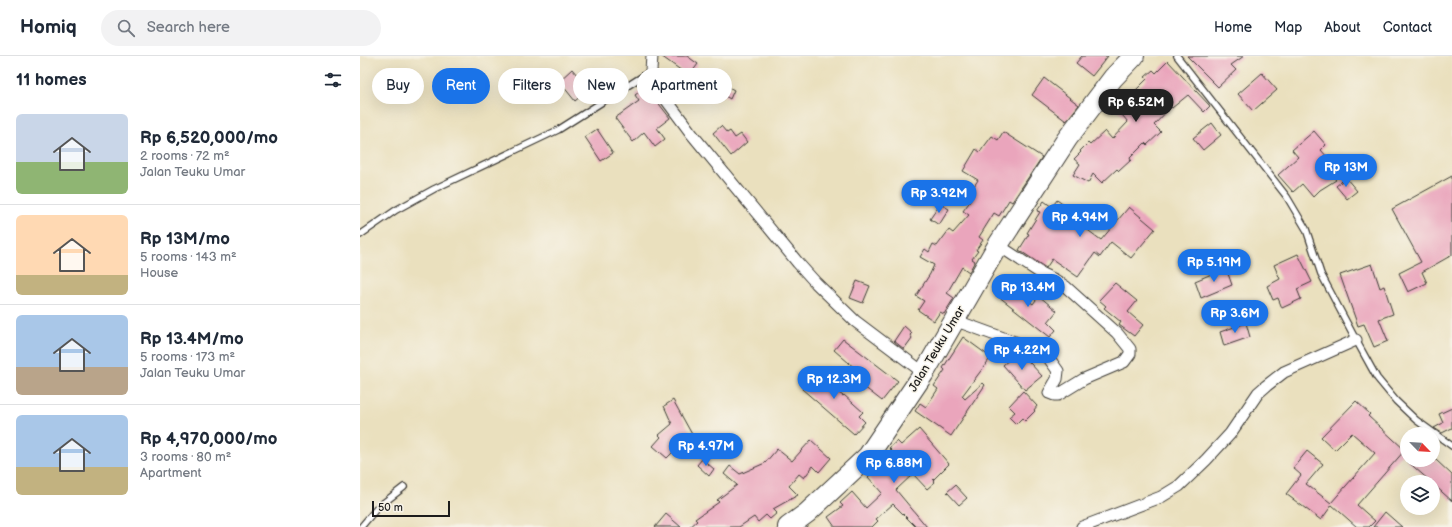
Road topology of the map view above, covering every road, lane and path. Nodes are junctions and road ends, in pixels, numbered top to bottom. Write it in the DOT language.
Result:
graph roads {
  1 [pos="652,56"];
  2 [pos="1134,56"];
  3 [pos="1177,56"];
  4 [pos="651,68"];
  5 [pos="637,80"];
  6 [pos="669,104"];
  7 [pos="360,235"];
  8 [pos="998,245"];
  9 [pos="954,320"];
  10 [pos="1356,340"];
  11 [pos="924,373"];
  12 [pos="1452,446"];
  13 [pos="404,487"];
  14 [pos="361,527"];
  15 [pos="788,527"];
  16 [pos="1082,527"];
  1 -- 4 [label="street"];
  2 -- 8 [label="highway, Jalan Teuku Umar"];
  3 -- 10 [label="lane"];
  5 -- 7 [label="lane"];
  6 -- 11 [label="street"];
  8 -- 9 [label="highway, Jalan Teuku Umar"];
  8 -- 9 [label="street"];
  9 -- 11 [label="highway, Jalan Teuku Umar"];
  10 -- 12 [label="lane"];
  10 -- 16 [label="street"];
  11 -- 15 [label="highway, Jalan Teuku Umar"];
  13 -- 14 [label="lane"];
}
